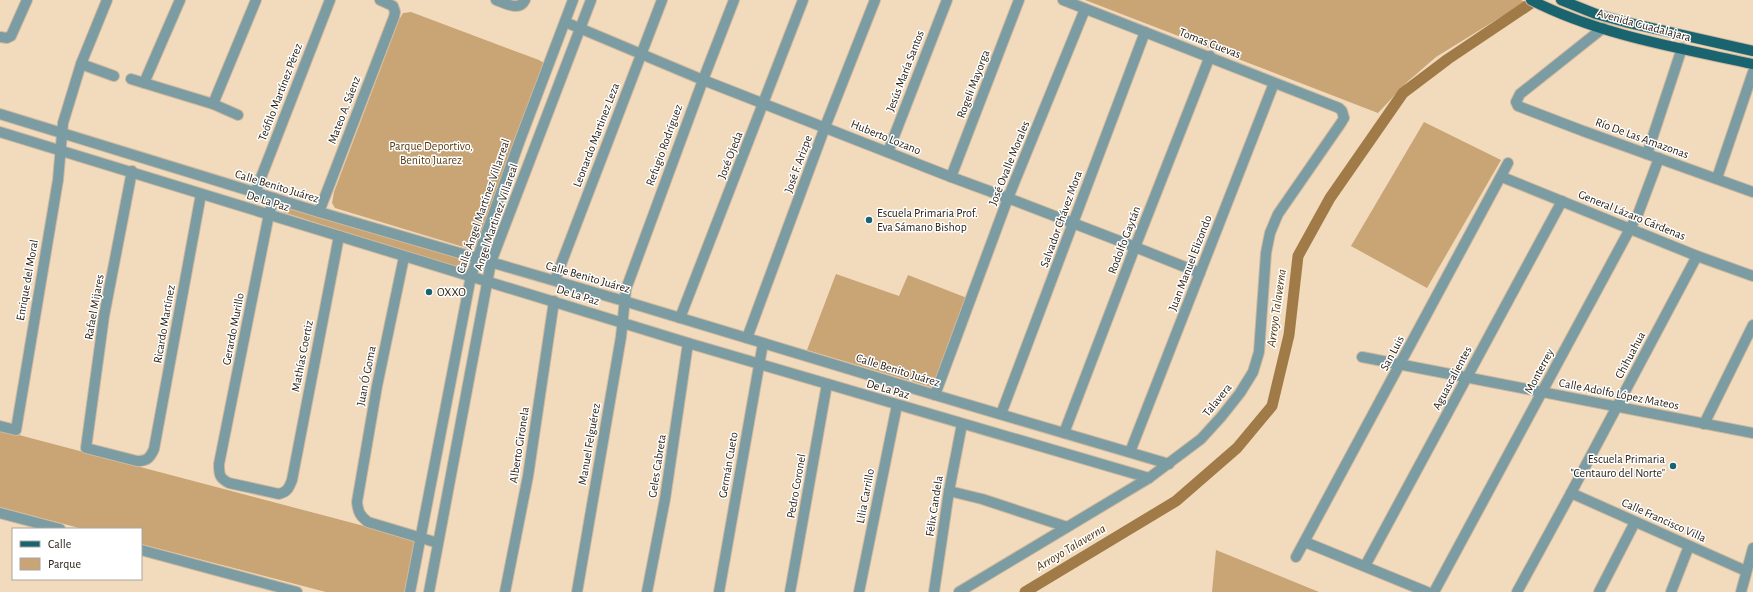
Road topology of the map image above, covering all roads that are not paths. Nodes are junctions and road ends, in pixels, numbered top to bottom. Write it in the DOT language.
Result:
graph roads {
  1 [pos="27,0"];
  2 [pos="107,0"];
  3 [pos="180,0"];
  4 [pos="256,0"];
  5 [pos="330,0"];
  6 [pos="380,0"];
  7 [pos="496,0"];
  8 [pos="525,0"];
  9 [pos="573,0"];
  10 [pos="591,0"];
  11 [pos="662,0"];
  12 [pos="734,0"];
  13 [pos="803,0"];
  14 [pos="875,0"];
  15 [pos="947,0"];
  16 [pos="1019,0"];
  17 [pos="1063,0"];
  18 [pos="1531,0"];
  19 [pos="1565,2"];
  20 [pos="1085,9"];
  21 [pos="565,22"];
  22 [pos="580,28"];
  23 [pos="1603,28"];
  24 [pos="1145,32"];
  25 [pos="3,38"];
  26 [pos="1682,48"];
  27 [pos="1753,51"];
  28 [pos="640,54"];
  29 [pos="1210,56"];
  30 [pos="81,64"];
  31 [pos="1753,64"];
  32 [pos="1753,72"];
  33 [pos="114,76"];
  34 [pos="131,79"];
  35 [pos="702,80"];
  36 [pos="144,83"];
  37 [pos="1274,83"];
  38 [pos="764,103"];
  39 [pos="213,104"];
  40 [pos="0,114"];
  41 [pos="1344,114"];
  42 [pos="238,115"];
  43 [pos="826,127"];
  44 [pos="0,132"];
  45 [pos="63,134"];
  46 [pos="62,150"];
  47 [pos="888,152"];
  48 [pos="1647,154"];
  49 [pos="1659,158"];
  50 [pos="1508,163"];
  51 [pos="132,171"];
  52 [pos="1502,176"];
  53 [pos="951,177"];
  54 [pos="1717,178"];
  55 [pos="1753,192"];
  56 [pos="255,193"];
  57 [pos="201,194"];
  58 [pos="274,198"];
  59 [pos="1008,198"];
  60 [pos="1562,201"];
  61 [pos="320,212"];
  62 [pos="269,214"];
  63 [pos="1073,224"];
  64 [pos="1630,229"];
  65 [pos="339,236"];
  66 [pos="1135,247"];
  67 [pos="1697,256"];
  68 [pos="404,257"];
  69 [pos="477,257"];
  70 [pos="491,262"];
  71 [pos="1200,274"];
  72 [pos="471,276"];
  73 [pos="1753,276"];
  74 [pos="555,280"];
  75 [pos="487,281"];
  76 [pos="554,301"];
  77 [pos="624,301"];
  78 [pos="680,318"];
  79 [pos="622,322"];
  80 [pos="1753,324"];
  81 [pos="747,338"];
  82 [pos="688,343"];
  83 [pos="763,343"];
  84 [pos="1362,357"];
  85 [pos="758,364"];
  86 [pos="1400,365"];
  87 [pos="1466,378"];
  88 [pos="827,384"];
  89 [pos="1542,392"];
  90 [pos="935,395"];
  91 [pos="897,405"];
  92 [pos="1617,407"];
  93 [pos="1001,414"];
  94 [pos="962,424"];
  95 [pos="1704,424"];
  96 [pos="0,426"];
  97 [pos="1064,433"];
  98 [pos="1753,433"];
  99 [pos="1130,452"];
  100 [pos="150,458"];
  101 [pos="1169,464"];
  102 [pos="1149,478"];
  103 [pos="292,480"];
  104 [pos="949,491"];
  105 [pos="1571,493"];
  106 [pos="0,513"];
  107 [pos="1635,522"];
  108 [pos="1067,527"];
  109 [pos="56,528"];
  110 [pos="420,537"];
  111 [pos="1305,542"];
  112 [pos="438,543"];
  113 [pos="1689,546"];
  114 [pos="1753,548"];
  115 [pos="142,550"];
  116 [pos="1296,557"];
  117 [pos="1365,566"];
  118 [pos="1746,572"];
  119 [pos="297,592"];
  120 [pos="410,592"];
  121 [pos="429,592"];
  122 [pos="505,592"];
  123 [pos="577,592"];
  124 [pos="647,592"];
  125 [pos="719,592"];
  126 [pos="790,592"];
  127 [pos="859,592"];
  128 [pos="934,592"];
  129 [pos="959,592"];
  130 [pos="1427,592"];
  131 [pos="1434,592"];
  132 [pos="1517,592"];
  133 [pos="1599,592"];
  134 [pos="1671,592"];
  135 [pos="1741,592"];
  1 -- 25 [label="street"];
  2 -- 30 [label="street, Enrique del Moral"];
  3 -- 36 [label="street"];
  4 -- 39 [label="street"];
  5 -- 56 [label="street, Teófilo Martínez Pérez"];
  6 -- 61 [label="street, Mateo A. Sáenz"];
  7 -- 8 [label="street"];
  9 -- 21 [label="street, Calle Ángel Martínez Villarreal"];
  10 -- 22 [label="street, Angel Martinez Villareal"];
  11 -- 28 [label="street, Leonardo Martinez Leza"];
  12 -- 35 [label="street, Refugio Rodríguez"];
  13 -- 38 [label="street, José Ojeda"];
  14 -- 43 [label="street, José F. Arizpe"];
  15 -- 47 [label="street, Jesús María Santos"];
  16 -- 53 [label="street, Rogeli Mayorga"];
  17 -- 20 [label="street, Tomas Cuevas"];
  18 -- 23 [label="main road, Avenida Guadalajara"];
  19 -- 27 [label="main road, Avenida Guadalajara"];
  20 -- 24 [label="street, Tomas Cuevas"];
  20 -- 59 [label="street, José Ovalle Morales"];
  21 -- 22 [label="street, Huberto Lozano"];
  21 -- 69 [label="street, Calle Ángel Martínez Villarreal"];
  22 -- 28 [label="street, Huberto Lozano"];
  22 -- 70 [label="street, Angel Martinez Villareal"];
  23 -- 26 [label="main road, Avenida Guadalajara"];
  23 -- 48 [label="street, Río De Las Amazonas"];
  24 -- 29 [label="street, Tomas Cuevas"];
  24 -- 63 [label="street, Salvador Chávez Mora"];
  26 -- 31 [label="main road, Avenida Guadalajara"];
  26 -- 48 [label="street"];
  28 -- 35 [label="street, Huberto Lozano"];
  28 -- 74 [label="street, Leonardo Martinez Leza"];
  29 -- 37 [label="street, Tomas Cuevas"];
  29 -- 66 [label="street, Rodolfo Gaytán"];
  30 -- 33 [label="street"];
  30 -- 45 [label="street, Enrique del Moral"];
  32 -- 54 [label="street"];
  34 -- 36 [label="street"];
  35 -- 38 [label="street, Huberto Lozano"];
  35 -- 77 [label="street, Refugio Rodríguez"];
  36 -- 39 [label="street"];
  37 -- 41 [label="street, Tomas Cuevas"];
  37 -- 71 [label="street, Juan Manuel Elizondo"];
  38 -- 43 [label="street, Huberto Lozano"];
  38 -- 78 [label="street, José Ojeda"];
  39 -- 42 [label="street"];
  40 -- 45 [label="street, Calle Benito Juárez"];
  41 -- 101 [label="street, Talavera"];
  43 -- 47 [label="street, Huberto Lozano"];
  43 -- 81 [label="street, José F. Arizpe"];
  44 -- 46 [label="street, De La Paz"];
  45 -- 46 [label="street, Enrique del Moral"];
  45 -- 56 [label="street, Calle Benito Juárez"];
  46 -- 51 [label="street, De La Paz"];
  46 -- 96 [label="street, Enrique del Moral"];
  47 -- 53 [label="street, Huberto Lozano"];
  48 -- 49 [label="street, Río De Las Amazonas"];
  49 -- 54 [label="street, Río De Las Amazonas"];
  49 -- 64 [label="street, Monterrey"];
  50 -- 52 [label="street, San Luis"];
  51 -- 57 [label="street, De La Paz"];
  51 -- 100 [label="street, Rafael Mijares"];
  52 -- 60 [label="street, General Lázaro Cárdenas"];
  52 -- 86 [label="street, San Luis"];
  53 -- 59 [label="street, Huberto Lozano"];
  54 -- 55 [label="street, Río De Las Amazonas"];
  56 -- 58 [label="street, Calle Benito Juárez"];
  57 -- 62 [label="street, De La Paz"];
  57 -- 100 [label="street, Ricardo Martínez"];
  58 -- 61 [label="street, Calle Benito Juárez"];
  58 -- 62 [label="street, Gerardo Murillo"];
  59 -- 63 [label="street, Huberto Lozano"];
  59 -- 90 [label="street, José Ovalle Morales"];
  60 -- 64 [label="street, General Lázaro Cárdenas"];
  60 -- 87 [label="street, Aguascalientes"];
  61 -- 69 [label="street, Calle Benito Juárez"];
  62 -- 65 [label="street, De La Paz"];
  62 -- 103 [label="street, Gerardo Murillo"];
  63 -- 66 [label="street, Huberto Lozano"];
  63 -- 93 [label="street, Salvador Chávez Mora"];
  64 -- 67 [label="street, General Lázaro Cárdenas"];
  64 -- 89 [label="street, Monterrey"];
  65 -- 68 [label="street, De La Paz"];
  65 -- 103 [label="street, Mathías Coertiz"];
  66 -- 71 [label="street, Huberto Lozano"];
  66 -- 97 [label="street, Rodolfo Gaytán"];
  67 -- 73 [label="street, General Lázaro Cárdenas"];
  67 -- 92 [label="street, Chihuahua"];
  68 -- 72 [label="street, De La Paz"];
  68 -- 110 [label="street, Juan Ó Goma"];
  69 -- 70 [label="street, Calle Benito Juárez"];
  69 -- 72 [label="street, Calle Ángel Martínez Villarreal"];
  70 -- 74 [label="street, Calle Benito Juárez"];
  70 -- 75 [label="street, Angel Martinez Villareal"];
  71 -- 99 [label="street, Juan Manuel Elizondo"];
  72 -- 75 [label="street, De La Paz"];
  72 -- 110 [label="street, Calle Ángel Martínez Villarreal"];
  74 -- 77 [label="street, Calle Benito Juárez"];
  75 -- 76 [label="street, De La Paz"];
  75 -- 112 [label="street, Angel Martinez Villareal"];
  76 -- 79 [label="street, De La Paz"];
  76 -- 122 [label="street, Alberto Gironela"];
  77 -- 78 [label="street, Calle Benito Juárez"];
  77 -- 79 [label="street, Manuel Felguérez"];
  78 -- 81 [label="street, Calle Benito Juárez"];
  79 -- 82 [label="street, De La Paz"];
  79 -- 123 [label="street, Manuel Felguérez"];
  80 -- 95 [label="street"];
  81 -- 83 [label="street, Calle Benito Juárez"];
  82 -- 85 [label="street, De La Paz"];
  82 -- 124 [label="street, Geles Cabreta"];
  83 -- 85 [label="street, Germán Cueto"];
  83 -- 90 [label="street, Calle Benito Juárez"];
  84 -- 86 [label="street, Calle Adolfo López Mateos"];
  85 -- 88 [label="street, De La Paz"];
  85 -- 125 [label="street, Germán Cueto"];
  86 -- 87 [label="street, Calle Adolfo López Mateos"];
  86 -- 111 [label="street, San Luis"];
  87 -- 89 [label="street, Calle Adolfo López Mateos"];
  87 -- 117 [label="street, Aguascalientes"];
  88 -- 91 [label="street, De La Paz"];
  88 -- 126 [label="street, Pedro Coronel"];
  89 -- 92 [label="street, Calle Adolfo López Mateos"];
  89 -- 131 [label="street, Monterrey"];
  90 -- 93 [label="street, Calle Benito Juárez"];
  91 -- 94 [label="street, De La Paz"];
  91 -- 127 [label="street, Lilia Carrillo"];
  92 -- 95 [label="street, Calle Adolfo López Mateos"];
  92 -- 105 [label="street, Chihuahua"];
  93 -- 97 [label="street, Calle Benito Juárez"];
  94 -- 102 [label="street, De La Paz"];
  94 -- 104 [label="street, Félix Candela"];
  95 -- 98 [label="street, Calle Adolfo López Mateos"];
  97 -- 99 [label="street, Calle Benito Juárez"];
  99 -- 101 [label="street, Calle Benito Juárez"];
  101 -- 102 [label="street, Talavera"];
  102 -- 108 [label="street, Talavera"];
  104 -- 108 [label="street"];
  104 -- 128 [label="street, Félix Candela"];
  105 -- 107 [label="street, Calle Francisco Villa"];
  105 -- 132 [label="street, Chihuahua"];
  106 -- 109 [label="street"];
  107 -- 113 [label="street, Calle Francisco Villa"];
  107 -- 133 [label="street"];
  108 -- 129 [label="street, Talavera"];
  110 -- 112 [label="street"];
  110 -- 120 [label="street, Calle Ángel Martínez Villarreal"];
  111 -- 116 [label="street, San Luis"];
  111 -- 117 [label="street"];
  112 -- 121 [label="street, Angel Martinez Villareal"];
  113 -- 118 [label="street, Calle Francisco Villa"];
  113 -- 134 [label="street"];
  114 -- 118 [label="street"];
  115 -- 119 [label="street"];
  117 -- 130 [label="street"];
  118 -- 135 [label="street"];
}
